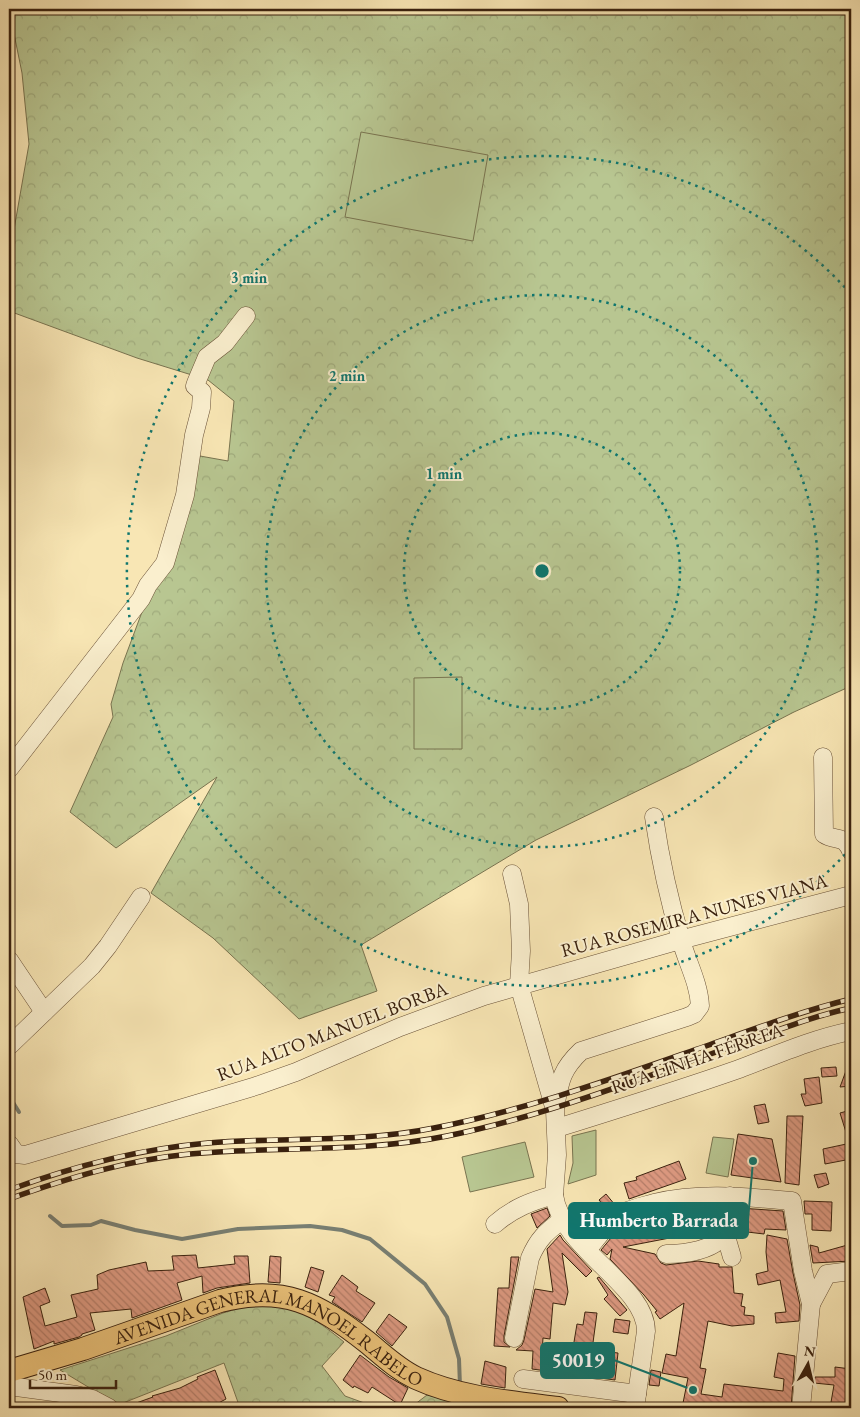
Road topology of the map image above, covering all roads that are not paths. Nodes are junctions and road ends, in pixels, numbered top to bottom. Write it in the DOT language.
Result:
graph roads {
  1 [pos="246,316"];
  2 [pos="823,757"];
  3 [pos="9,769"];
  4 [pos="654,817"];
  5 [pos="851,851"];
  6 [pos="512,874"];
  7 [pos="851,895"];
  8 [pos="141,897"];
  9 [pos="680,940"];
  10 [pos="9,960"];
  11 [pos="548,976"];
  12 [pos="519,985"];
  13 [pos="44,1012"];
  14 [pos="851,1031"];
  15 [pos="9,1046"];
  16 [pos="555,1110"];
  17 [pos="557,1128"];
  18 [pos="12,1149"];
  19 [pos="554,1195"];
  20 [pos="730,1196"];
  21 [pos="562,1220"];
  22 [pos="495,1224"];
  23 [pos="724,1232"];
  24 [pos="587,1250"];
  25 [pos="666,1254"];
  26 [pos="732,1257"];
  27 [pos="851,1270"];
  28 [pos="811,1304"];
  29 [pos="514,1338"];
  30 [pos="9,1371"];
  31 [pos="523,1379"];
  32 [pos="9,1386"];
  33 [pos="636,1401"];
  34 [pos="109,1408"];
  35 [pos="558,1408"];
  36 [pos="801,1408"];
  1 -- 3 [label="street"];
  2 -- 5 [label="street"];
  4 -- 9 [label="street"];
  6 -- 12 [label="street"];
  7 -- 9 [label="street, RUA ROSEMIRA NUNES VIANA"];
  8 -- 13 [label="street"];
  9 -- 11 [label="street, RUA ROSEMIRA NUNES VIANA"];
  9 -- 16 [label="street"];
  10 -- 13 [label="street"];
  11 -- 12 [label="street, RUA ALTO MANUEL BORBA"];
  12 -- 16 [label="street"];
  12 -- 18 [label="street, RUA ALTO MANUEL BORBA"];
  13 -- 15 [label="street"];
  14 -- 17 [label="street, RUA LINHA FÉRREA"];
  16 -- 17 [label="street"];
  17 -- 19 [label="street"];
  19 -- 21 [label="street"];
  19 -- 22 [label="street"];
  20 -- 23 [label="street"];
  20 -- 24 [label="street"];
  20 -- 28 [label="street"];
  21 -- 24 [label="street"];
  21 -- 29 [label="street"];
  23 -- 25 [label="street"];
  23 -- 26 [label="street"];
  24 -- 33 [label="street"];
  27 -- 28 [label="street"];
  28 -- 36 [label="street"];
  30 -- 35 [label="main road, AVENIDA GENERAL MANOEL RABELO"];
  31 -- 33 [label="street"];
  32 -- 34 [label="street"];
}
